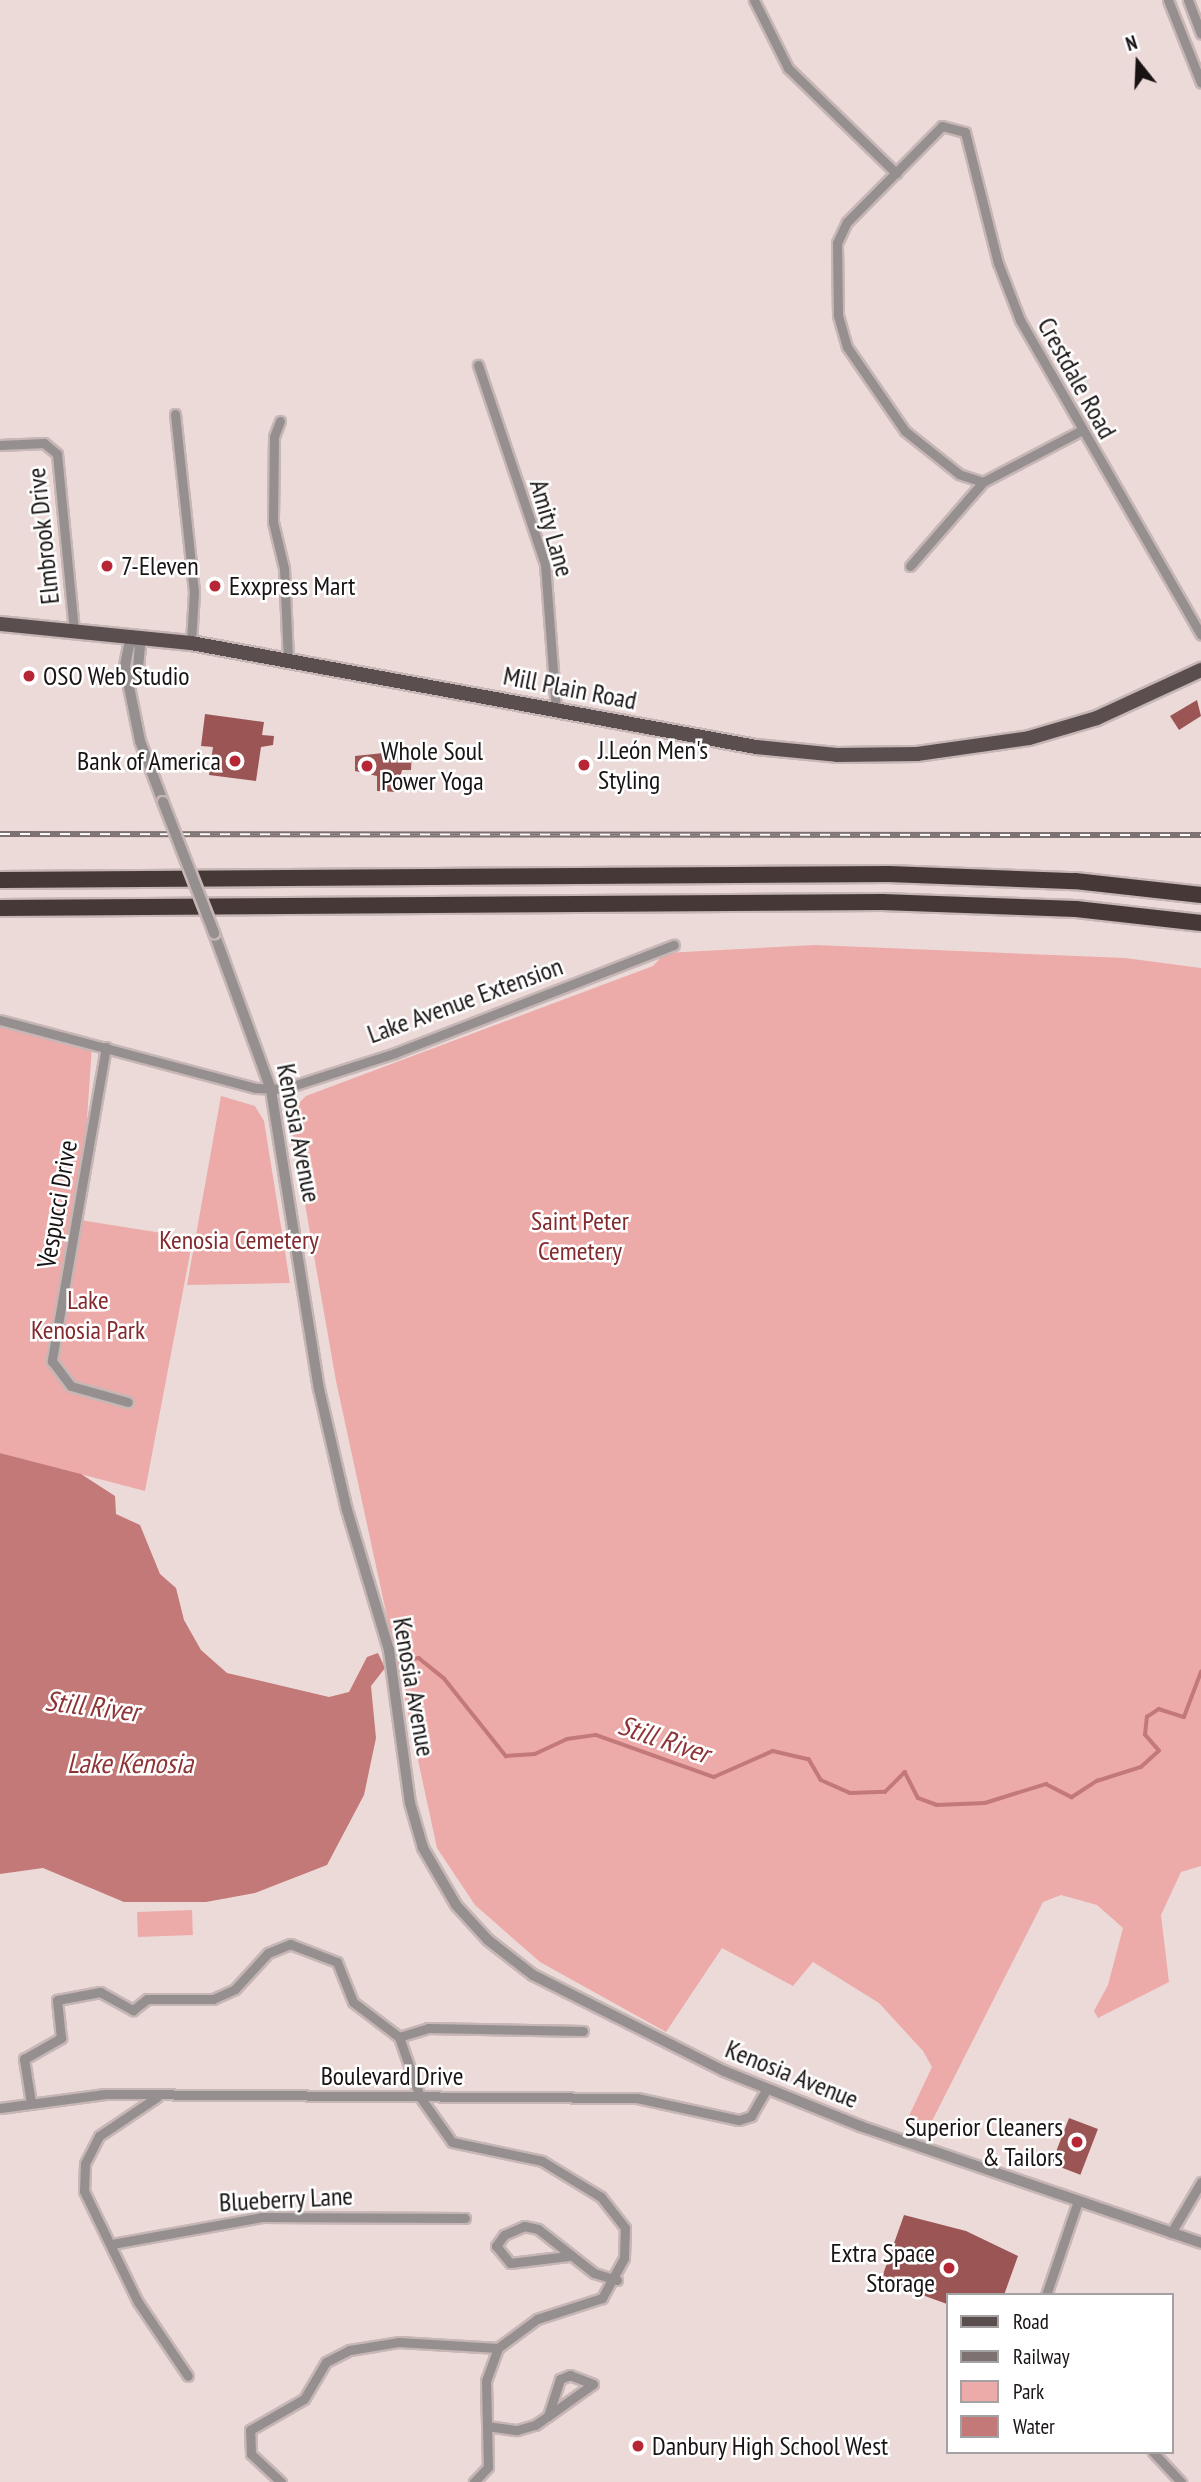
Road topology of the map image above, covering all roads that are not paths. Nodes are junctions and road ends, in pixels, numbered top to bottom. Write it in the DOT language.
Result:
graph roads {
  1 [pos="754,0"];
  2 [pos="1168,0"];
  3 [pos="1188,0"];
  4 [pos="1201,34"];
  5 [pos="1201,83"];
  6 [pos="896,173"];
  7 [pos="478,365"];
  8 [pos="176,414"];
  9 [pos="279,421"];
  10 [pos="1082,430"];
  11 [pos="0,445"];
  12 [pos="983,482"];
  13 [pos="910,566"];
  14 [pos="0,624"];
  15 [pos="74,630"];
  16 [pos="131,635"];
  17 [pos="1201,635"];
  18 [pos="191,643"];
  19 [pos="288,660"];
  20 [pos="1201,670"];
  21 [pos="556,710"];
  22 [pos="0,880"];
  23 [pos="1201,895"];
  24 [pos="0,908"];
  25 [pos="1201,923"];
  26 [pos="674,946"];
  27 [pos="0,1020"];
  28 [pos="106,1047"];
  29 [pos="271,1090"];
  30 [pos="128,1402"];
  31 [pos="583,2031"];
  32 [pos="399,2038"];
  33 [pos="766,2090"];
  34 [pos="158,2096"];
  35 [pos="420,2096"];
  36 [pos="31,2103"];
  37 [pos="0,2108"];
  38 [pos="1201,2182"];
  39 [pos="1078,2201"];
  40 [pos="465,2218"];
  41 [pos="1171,2233"];
  42 [pos="1201,2243"];
  43 [pos="112,2244"];
  44 [pos="568,2256"];
  45 [pos="617,2280"];
  46 [pos="1047,2293"];
  47 [pos="498,2348"];
  48 [pos="188,2376"];
  49 [pos="548,2416"];
  50 [pos="487,2426"];
  51 [pos="1155,2454"];
  52 [pos="281,2482"];
  53 [pos="474,2482"];
  54 [pos="1181,2482"];
  1 -- 6 [label="street"];
  2 -- 5 [label="street"];
  3 -- 4 [label="street"];
  6 -- 10 [label="street, Crestdale Road"];
  6 -- 12 [label="street"];
  7 -- 21 [label="street, Amity Lane"];
  8 -- 18 [label="street"];
  9 -- 19 [label="street"];
  10 -- 12 [label="street"];
  10 -- 17 [label="street, Crestdale Road"];
  11 -- 15 [label="street, Elmbrook Drive"];
  12 -- 13 [label="street"];
  14 -- 15 [label="main road, Mill Plain Road"];
  15 -- 16 [label="main road, Mill Plain Road"];
  16 -- 18 [label="main road, Mill Plain Road"];
  16 -- 29 [label="street, Kenosia Avenue, bridge"];
  18 -- 19 [label="main road, Mill Plain Road"];
  19 -- 21 [label="main road, Mill Plain Road"];
  20 -- 21 [label="main road, Mill Plain Road"];
  22 -- 23 [label="highway"];
  24 -- 25 [label="highway"];
  26 -- 29 [label="street, Lake Avenue Extension"];
  27 -- 28 [label="street"];
  28 -- 29 [label="street"];
  28 -- 30 [label="street, Vespucci Drive"];
  29 -- 33 [label="street, Kenosia Avenue"];
  31 -- 32 [label="street"];
  32 -- 35 [label="street"];
  32 -- 36 [label="street"];
  33 -- 35 [label="street, Boulevard Drive"];
  33 -- 39 [label="street, Kenosia Avenue"];
  34 -- 35 [label="street, Boulevard Drive"];
  34 -- 36 [label="street, Boulevard Drive"];
  34 -- 43 [label="street"];
  35 -- 45 [label="street"];
  36 -- 37 [label="street, Boulevard Drive"];
  38 -- 41 [label="street"];
  39 -- 41 [label="street, Kenosia Avenue"];
  39 -- 46 [label="street"];
  40 -- 43 [label="street, Blueberry Lane"];
  41 -- 42 [label="street, Kenosia Avenue"];
  43 -- 48 [label="street"];
  44 -- 44 [label="street"];
  44 -- 45 [label="street"];
  45 -- 47 [label="street"];
  47 -- 50 [label="street"];
  47 -- 52 [label="street"];
  49 -- 49 [label="street"];
  49 -- 50 [label="street"];
  50 -- 53 [label="street"];
  51 -- 54 [label="street"];
}
